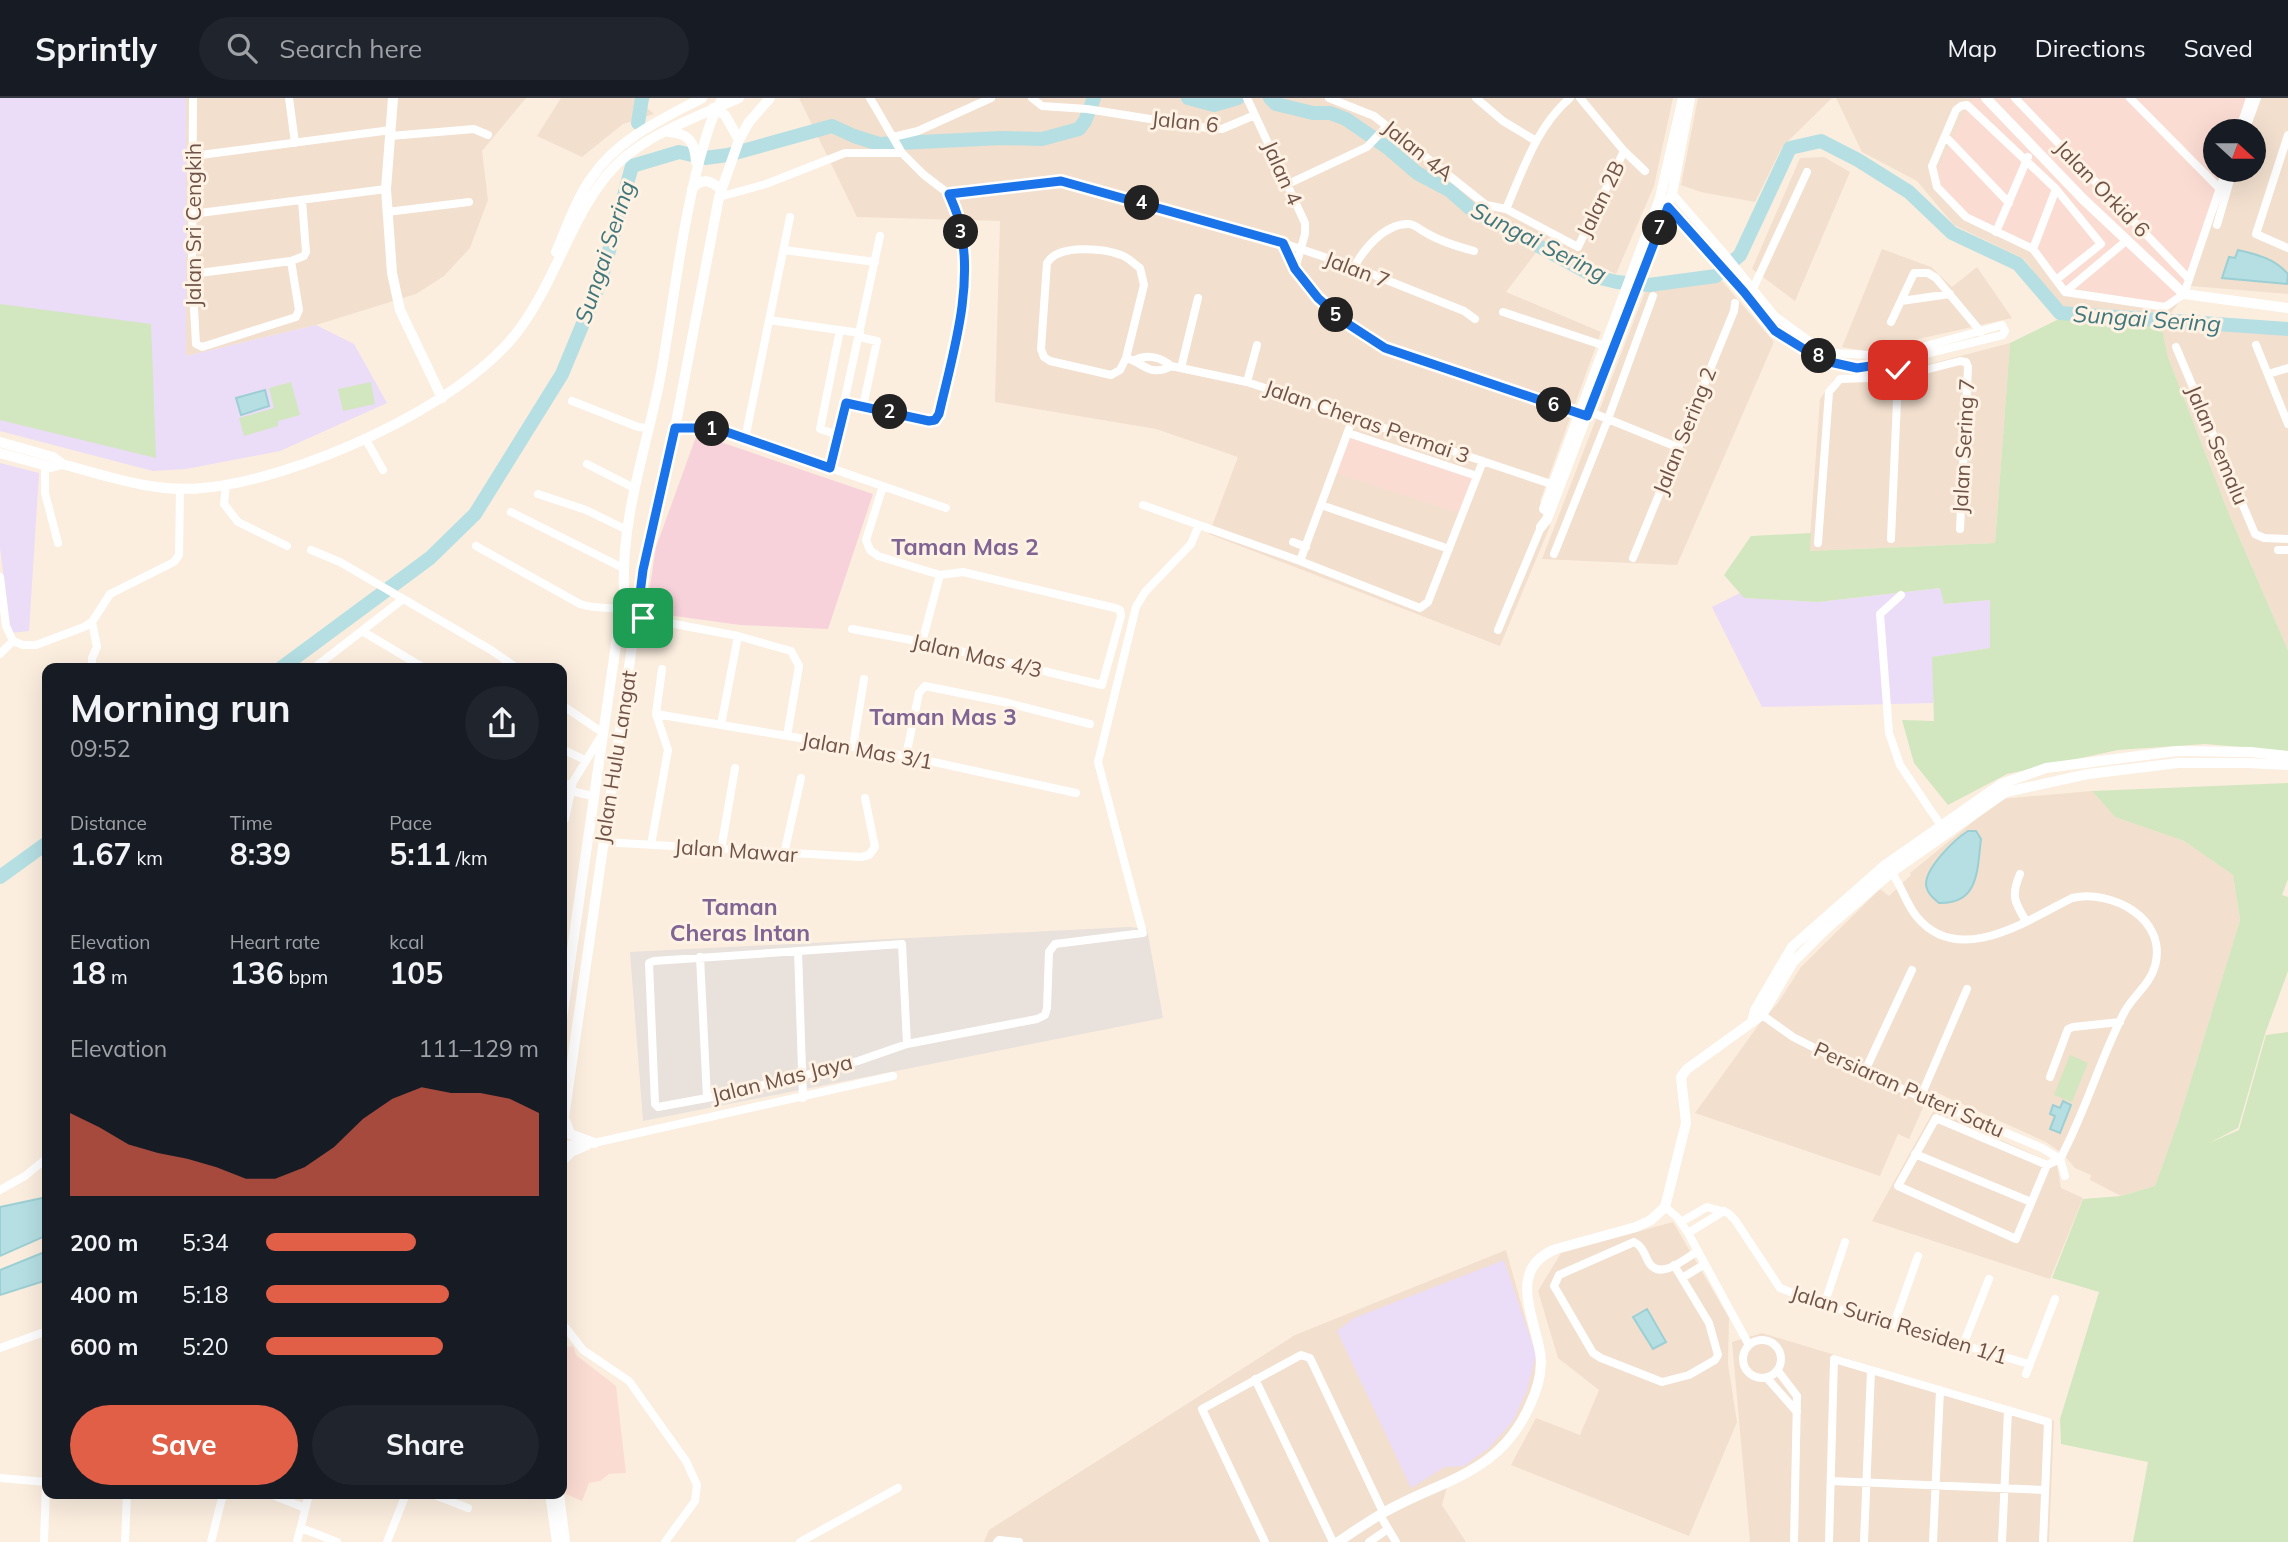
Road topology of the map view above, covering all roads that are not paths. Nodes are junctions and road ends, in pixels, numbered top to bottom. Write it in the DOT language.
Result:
graph roads {
  1 [pos="193,98"];
  2 [pos="289,98"];
  3 [pos="393,98"];
  4 [pos="723,98"];
  5 [pos="739,98"];
  6 [pos="770,98"];
  7 [pos="870,98"];
  8 [pos="991,98"];
  9 [pos="1032,98"];
  10 [pos="1329,98"];
  11 [pos="1476,98"];
  12 [pos="1570,98"];
  13 [pos="1580,98"];
  14 [pos="1683,98"];
  15 [pos="1690,98"];
  16 [pos="1986,98"];
  17 [pos="2015,98"];
  18 [pos="2130,98"];
  19 [pos="2250,98"];
  20 [pos="2256,98"];
  21 [pos="700,99"];
  22 [pos="1249,100"];
  23 [pos="715,109"];
  24 [pos="1255,115"];
  25 [pos="2243,119"];
  26 [pos="2249,119"];
  27 [pos="1387,127"];
  28 [pos="666,132"];
  29 [pos="390,133"];
  30 [pos="488,135"];
  31 [pos="2288,135"];
  32 [pos="1945,136"];
  33 [pos="894,138"];
  34 [pos="739,140"];
  35 [pos="1536,141"];
  36 [pos="295,143"];
  37 [pos="2033,148"];
  38 [pos="1624,151"];
  39 [pos="902,153"];
  40 [pos="193,156"];
  41 [pos="2027,160"];
  42 [pos="697,164"];
  43 [pos="1645,172"];
  44 [pos="1807,172"];
  45 [pos="2221,182"];
  46 [pos="2230,182"];
  47 [pos="693,184"];
  48 [pos="1288,184"];
  49 [pos="1664,185"];
  50 [pos="2219,188"];
  51 [pos="386,189"];
  52 [pos="2056,189"];
  53 [pos="720,194"];
  54 [pos="949,194"];
  55 [pos="1672,194"];
  56 [pos="1660,198"];
  57 [pos="2083,199"];
  58 [pos="302,200"];
  59 [pos="469,202"];
  60 [pos="2009,203"];
  61 [pos="1668,207"];
  62 [pos="2071,208"];
  63 [pos="1506,209"];
  64 [pos="387,212"];
  65 [pos="192,214"];
  66 [pos="790,218"];
  67 [pos="2217,225"];
  68 [pos="1996,232"];
  69 [pos="880,236"];
  70 [pos="2126,241"];
  71 [pos="1283,243"];
  72 [pos="1578,247"];
  73 [pos="2033,248"];
  74 [pos="2288,248"];
  75 [pos="1300,249"];
  76 [pos="783,250"];
  77 [pos="1474,251"];
  78 [pos="291,261"];
  79 [pos="875,262"];
  80 [pos="1354,267"];
  81 [pos="1295,269"];
  82 [pos="192,274"];
  83 [pos="1636,276"];
  84 [pos="2189,279"];
  85 [pos="2056,280"];
  86 [pos="1753,288"];
  87 [pos="2065,292"];
  88 [pos="1745,294"];
  89 [pos="1950,295"];
  90 [pos="2184,295"];
  91 [pos="1653,296"];
  92 [pos="1198,298"];
  93 [pos="1900,301"];
  94 [pos="1627,302"];
  95 [pos="536,303"];
  96 [pos="1735,303"];
  97 [pos="2288,308"];
  98 [pos="1503,312"];
  99 [pos="1475,319"];
  100 [pos="769,320"];
  101 [pos="1891,322"];
  102 [pos="840,330"];
  103 [pos="860,335"];
  104 [pos="1257,345"];
  105 [pos="2256,345"];
  106 [pos="1605,346"];
  107 [pos="2176,346"];
  108 [pos="1130,359"];
  109 [pos="1896,359"];
  110 [pos="1181,368"];
  111 [pos="2288,368"];
  112 [pos="2268,374"];
  113 [pos="1898,377"];
  114 [pos="1247,382"];
  115 [pos="442,398"];
  116 [pos="572,401"];
  117 [pos="846,403"];
  118 [pos="863,407"];
  119 [pos="1584,413"];
  120 [pos="1353,418"];
  121 [pos="1608,419"];
  122 [pos="2288,424"];
  123 [pos="648,428"];
  124 [pos="675,428"];
  125 [pos="1348,433"];
  126 [pos="838,435"];
  127 [pos="365,438"];
  128 [pos="745,439"];
  129 [pos="0,442"];
  130 [pos="1677,447"];
  131 [pos="0,453"];
  132 [pos="1483,461"];
  133 [pos="62,464"];
  134 [pos="587,464"];
  135 [pos="45,465"];
  136 [pos="830,468"];
  137 [pos="383,470"];
  138 [pos="1477,476"];
  139 [pos="226,484"];
  140 [pos="883,486"];
  141 [pos="1556,486"];
  142 [pos="634,488"];
  143 [pos="180,489"];
  144 [pos="538,494"];
  145 [pos="1143,505"];
  146 [pos="1321,505"];
  147 [pos="946,508"];
  148 [pos="512,512"];
  149 [pos="1199,524"];
  150 [pos="1541,527"];
  151 [pos="1960,529"];
  152 [pos="627,530"];
  153 [pos="1891,539"];
  154 [pos="2288,539"];
  155 [pos="1293,542"];
  156 [pos="58,543"];
  157 [pos="1818,543"];
  158 [pos="287,546"];
  159 [pos="476,546"];
  160 [pos="1306,547"];
  161 [pos="1449,549"];
  162 [pos="310,550"];
  163 [pos="1554,554"];
  164 [pos="1633,558"];
  165 [pos="1300,561"];
  166 [pos="623,568"];
  167 [pos="940,575"];
  168 [pos="0,576"];
  169 [pos="1900,595"];
  170 [pos="401,598"];
  171 [pos="621,609"];
  172 [pos="637,617"];
  173 [pos="92,622"];
  174 [pos="852,629"];
  175 [pos="1498,630"];
  176 [pos="362,631"];
  177 [pos="738,636"];
  178 [pos="13,641"];
  179 [pos="922,642"];
  180 [pos="0,654"];
  181 [pos="92,663"];
  182 [pos="323,663"];
  183 [pos="416,663"];
  184 [pos="509,663"];
  185 [pos="662,669"];
  186 [pos="864,679"];
  187 [pos="567,708"];
  188 [pos="656,714"];
  189 [pos="1090,724"];
  190 [pos="721,725"];
  191 [pos="603,733"];
  192 [pos="787,736"];
  193 [pos="853,747"];
  194 [pos="567,751"];
  195 [pos="906,756"];
  196 [pos="2288,756"];
  197 [pos="585,760"];
  198 [pos="2288,765"];
  199 [pos="735,768"];
  200 [pos="802,778"];
  201 [pos="567,786"];
  202 [pos="571,789"];
  203 [pos="1076,793"];
  204 [pos="593,796"];
  205 [pos="865,798"];
  206 [pos="567,809"];
  207 [pos="1943,829"];
  208 [pos="603,842"];
  209 [pos="651,845"];
  210 [pos="721,850"];
  211 [pos="784,854"];
  212 [pos="1888,869"];
  213 [pos="2020,874"];
  214 [pos="2026,921"];
  215 [pos="798,951"];
  216 [pos="700,957"];
  217 [pos="1912,970"];
  218 [pos="567,983"];
  219 [pos="1967,989"];
  220 [pos="1758,1012"];
  221 [pos="2120,1022"];
  222 [pos="907,1044"];
  223 [pos="1864,1073"];
  224 [pos="802,1076"];
  225 [pos="893,1076"];
  226 [pos="2050,1077"];
  227 [pos="567,1093"];
  228 [pos="1921,1096"];
  229 [pos="707,1098"];
  230 [pos="803,1098"];
  231 [pos="567,1130"];
  232 [pos="591,1144"];
  233 [pos="567,1145"];
  234 [pos="1914,1154"];
  235 [pos="567,1156"];
  236 [pos="2060,1159"];
  237 [pos="42,1162"];
  238 [pos="2047,1165"];
  239 [pos="2065,1176"];
  240 [pos="0,1189"];
  241 [pos="2031,1202"];
  242 [pos="1665,1207"];
  243 [pos="1724,1211"];
  244 [pos="1681,1222"];
  245 [pos="1688,1233"];
  246 [pos="1845,1242"];
  247 [pos="1698,1251"];
  248 [pos="1918,1255"];
  249 [pos="1705,1264"];
  250 [pos="1674,1265"];
  251 [pos="1682,1278"];
  252 [pos="1989,1279"];
  253 [pos="2055,1299"];
  254 [pos="1824,1305"];
  255 [pos="1894,1324"];
  256 [pos="567,1329"];
  257 [pos="42,1333"];
  258 [pos="1749,1345"];
  259 [pos="1963,1345"];
  260 [pos="0,1348"];
  261 [pos="2029,1364"];
  262 [pos="1871,1370"];
  263 [pos="1778,1371"];
  264 [pos="2026,1374"];
  265 [pos="1767,1378"];
  266 [pos="1255,1379"];
  267 [pos="1940,1390"];
  268 [pos="2008,1410"];
  269 [pos="1797,1412"];
  270 [pos="0,1478"];
  271 [pos="1830,1481"];
  272 [pos="42,1482"];
  273 [pos="1866,1482"];
  274 [pos="1936,1485"];
  275 [pos="898,1488"];
  276 [pos="2004,1488"];
  277 [pos="2045,1489"];
  278 [pos="45,1499"];
  279 [pos="127,1499"];
  280 [pos="222,1499"];
  281 [pos="282,1499"];
  282 [pos="308,1499"];
  283 [pos="404,1499"];
  284 [pos="445,1499"];
  285 [pos="549,1499"];
  286 [pos="560,1499"];
  287 [pos="305,1508"];
  288 [pos="468,1508"];
  289 [pos="1382,1514"];
  290 [pos="301,1528"];
  291 [pos="1388,1530"];
  292 [pos="998,1541"];
  293 [pos="44,1542"];
  294 [pos="125,1542"];
  295 [pos="211,1542"];
  296 [pos="297,1542"];
  297 [pos="337,1542"];
  298 [pos="387,1542"];
  299 [pos="556,1542"];
  300 [pos="565,1542"];
  301 [pos="665,1542"];
  302 [pos="800,1542"];
  303 [pos="1019,1542"];
  304 [pos="1265,1542"];
  305 [pos="1335,1542"];
  306 [pos="1369,1542"];
  307 [pos="1396,1542"];
  308 [pos="1794,1542"];
  309 [pos="1829,1542"];
  310 [pos="1864,1542"];
  311 [pos="1933,1542"];
  312 [pos="2002,1542"];
  313 [pos="2043,1542"];
  1 -- 40 [label="street, Jalan Sri Cengkih"];
  2 -- 36 [label="street"];
  3 -- 29 [label="street"];
  4 -- 23 [label="main road"];
  5 -- 23 [label="main road"];
  6 -- 34 [label="main road, Jalan Hulu Langat"];
  7 -- 33 [label="street"];
  8 -- 33 [label="street"];
  9 -- 24 [label="street, Jalan 6"];
  10 -- 27 [label="street, Jalan 4A"];
  11 -- 35 [label="street"];
  12 -- 35 [label="street"];
  13 -- 38 [label="street"];
  14 -- 49 [label="street"];
  15 -- 55 [label="street"];
  16 -- 37 [label="street"];
  17 -- 84 [label="street, Jalan Orkid 6"];
  18 -- 50 [label="street"];
  19 -- 25 [label="street"];
  20 -- 26 [label="street"];
  21 -- 23 [label="main road"];
  21 -- 95 [label="main road"];
  22 -- 24 [label="street, Jalan 4"];
  23 -- 28 [label="main road"];
  23 -- 34 [label="main road"];
  23 -- 42 [label="main road"];
  24 -- 48 [label="street, Jalan 4"];
  27 -- 48 [label="street"];
  27 -- 63 [label="street, Jalan 4A"];
  28 -- 42 [label="main road"];
  28 -- 95 [label="main road"];
  29 -- 30 [label="street"];
  29 -- 36 [label="street"];
  29 -- 51 [label="street"];
  31 -- 74 [label="street"];
  32 -- 41 [label="street"];
  32 -- 60 [label="street"];
  32 -- 68 [label="street"];
  33 -- 39 [label="street"];
  34 -- 53 [label="main road, Jalan Hulu Langat"];
  35 -- 63 [label="street"];
  36 -- 40 [label="street"];
  37 -- 41 [label="street"];
  37 -- 57 [label="street"];
  38 -- 43 [label="street"];
  38 -- 72 [label="street, Jalan 2B"];
  39 -- 53 [label="street"];
  39 -- 54 [label="street"];
  40 -- 65 [label="street, Jalan Sri Cengkih"];
  41 -- 52 [label="street"];
  41 -- 60 [label="street"];
  42 -- 47 [label="main road, Jalan Hulu Langat"];
  44 -- 86 [label="street"];
  45 -- 50 [label="street"];
  46 -- 67 [label="street"];
  47 -- 53 [label="main road"];
  47 -- 123 [label="main road, Jalan Hulu Langat"];
  48 -- 75 [label="street, Jalan 4"];
  49 -- 55 [label="street"];
  49 -- 56 [label="street"];
  50 -- 84 [label="street"];
  51 -- 58 [label="street"];
  51 -- 64 [label="street"];
  52 -- 62 [label="street"];
  52 -- 73 [label="street"];
  53 -- 124 [label="main road, Jalan Hulu Langat"];
  54 -- 71 [label="street, Jalan 7"];
  54 -- 118 [label="street"];
  55 -- 61 [label="street"];
  55 -- 86 [label="street"];
  56 -- 61 [label="street"];
  56 -- 83 [label="street"];
  57 -- 62 [label="street"];
  57 -- 70 [label="street"];
  58 -- 65 [label="street"];
  58 -- 78 [label="street"];
  59 -- 64 [label="street"];
  60 -- 68 [label="street"];
  61 -- 83 [label="street"];
  61 -- 88 [label="street"];
  62 -- 85 [label="street"];
  63 -- 72 [label="street, Jalan 4A"];
  64 -- 115 [label="street"];
  65 -- 82 [label="street, Jalan Sri Cengkih"];
  66 -- 76 [label="street"];
  68 -- 73 [label="street"];
  69 -- 79 [label="street"];
  70 -- 87 [label="street"];
  70 -- 90 [label="street"];
  71 -- 75 [label="street, Jalan 7"];
  71 -- 81 [label="street"];
  73 -- 85 [label="street"];
  75 -- 80 [label="street, Jalan 7"];
  75 -- 81 [label="street, Jalan 4"];
  76 -- 79 [label="street"];
  76 -- 100 [label="street"];
  77 -- 80 [label="street"];
  78 -- 82 [label="street"];
  78 -- 82 [label="street, Jalan Sri Cengkih"];
  79 -- 103 [label="street"];
  80 -- 99 [label="street, Jalan 7"];
  81 -- 119 [label="street"];
  83 -- 94 [label="street"];
  84 -- 90 [label="street"];
  85 -- 87 [label="street"];
  86 -- 88 [label="street"];
  86 -- 109 [label="street"];
  87 -- 90 [label="street"];
  88 -- 109 [label="street"];
  89 -- 93 [label="street"];
  89 -- 93 [label="street"];
  89 -- 109 [label="street"];
  90 -- 97 [label="street"];
  91 -- 121 [label="street"];
  92 -- 110 [label="street"];
  93 -- 101 [label="street"];
  94 -- 106 [label="street"];
  94 -- 119 [label="street"];
  95 -- 115 [label="main road"];
  96 -- 130 [label="street, Jalan Sering 2"];
  98 -- 106 [label="street"];
  100 -- 102 [label="street"];
  100 -- 128 [label="street"];
  102 -- 103 [label="street"];
  102 -- 126 [label="street"];
  103 -- 117 [label="street"];
  103 -- 118 [label="street"];
  104 -- 114 [label="street"];
  105 -- 112 [label="street"];
  106 -- 119 [label="street"];
  107 -- 154 [label="street, Jalan Semalu"];
  108 -- 108 [label="street"];
  108 -- 110 [label="street, Jalan Cheras Permai 3"];
  109 -- 113 [label="street"];
  110 -- 114 [label="street, Jalan Cheras Permai 3"];
  111 -- 112 [label="street"];
  112 -- 122 [label="street"];
  113 -- 151 [label="street, Jalan Sering 7"];
  113 -- 153 [label="street"];
  113 -- 157 [label="street"];
  114 -- 120 [label="street, Jalan Cheras Permai 3"];
  115 -- 127 [label="main road"];
  116 -- 123 [label="street"];
  117 -- 118 [label="street"];
  117 -- 126 [label="street"];
  119 -- 121 [label="street"];
  119 -- 141 [label="street"];
  120 -- 125 [label="street"];
  120 -- 132 [label="street, Jalan Cheras Permai 3"];
  121 -- 130 [label="street"];
  121 -- 163 [label="street"];
  123 -- 142 [label="main road, Jalan Hulu Langat"];
  124 -- 128 [label="street"];
  124 -- 172 [label="main road, Jalan Hulu Langat"];
  125 -- 138 [label="street"];
  125 -- 146 [label="street"];
  126 -- 136 [label="street"];
  127 -- 137 [label="street"];
  127 -- 139 [label="main road"];
  128 -- 136 [label="street"];
  129 -- 133 [label="main road"];
  130 -- 164 [label="street, Jalan Sering 2"];
  131 -- 135 [label="main road"];
  132 -- 138 [label="street"];
  132 -- 141 [label="street, Jalan Cheras Permai 3"];
  133 -- 135 [label="main road"];
  133 -- 143 [label="main road"];
  134 -- 142 [label="street"];
  135 -- 156 [label="street"];
  136 -- 140 [label="street"];
  138 -- 161 [label="street"];
  139 -- 143 [label="main road"];
  139 -- 158 [label="street"];
  140 -- 147 [label="street"];
  140 -- 167 [label="street"];
  141 -- 150 [label="street"];
  142 -- 152 [label="main road, Jalan Hulu Langat"];
  143 -- 173 [label="street"];
  144 -- 152 [label="street"];
  145 -- 149 [label="street"];
  146 -- 160 [label="street"];
  146 -- 161 [label="street"];
  148 -- 166 [label="street"];
  149 -- 165 [label="street"];
  149 -- 222 [label="street, Jalan Mas Jaya"];
  150 -- 175 [label="street"];
  152 -- 166 [label="main road, Jalan Hulu Langat"];
  155 -- 160 [label="street"];
  159 -- 171 [label="street"];
  160 -- 165 [label="street"];
  161 -- 165 [label="street"];
  162 -- 170 [label="street"];
  166 -- 171 [label="main road, Jalan Hulu Langat"];
  167 -- 179 [label="street"];
  167 -- 179 [label="street, Jalan Mas 4/3"];
  168 -- 178 [label="street"];
  169 -- 207 [label="street"];
  170 -- 176 [label="street"];
  170 -- 184 [label="street"];
  171 -- 191 [label="main road, Jalan Hulu Langat"];
  172 -- 177 [label="street"];
  172 -- 208 [label="main road, Jalan Hulu Langat"];
  173 -- 178 [label="street"];
  173 -- 181 [label="street"];
  174 -- 179 [label="street, Jalan Mas 4/3"];
  176 -- 182 [label="street"];
  176 -- 183 [label="street"];
  177 -- 190 [label="street"];
  177 -- 192 [label="street"];
  178 -- 180 [label="street"];
  185 -- 188 [label="street"];
  186 -- 193 [label="street"];
  187 -- 191 [label="street"];
  188 -- 190 [label="street, Jalan Mas 3/1"];
  188 -- 209 [label="street"];
  189 -- 195 [label="street"];
  190 -- 192 [label="street, Jalan Mas 3/1"];
  191 -- 197 [label="street"];
  191 -- 204 [label="main road, Jalan Hulu Langat"];
  192 -- 193 [label="street, Jalan Mas 3/1"];
  193 -- 195 [label="street, Jalan Mas 3/1"];
  194 -- 197 [label="street"];
  195 -- 203 [label="street, Jalan Mas 3/1"];
  196 -- 207 [label="street"];
  197 -- 202 [label="street"];
  198 -- 207 [label="street"];
  199 -- 210 [label="street"];
  200 -- 211 [label="street"];
  201 -- 202 [label="street"];
  202 -- 204 [label="street"];
  202 -- 206 [label="street"];
  204 -- 218 [label="main road, Jalan Hulu Langat"];
  205 -- 211 [label="street, Jalan Mawar"];
  207 -- 212 [label="street"];
  208 -- 209 [label="street, Jalan Mawar"];
  208 -- 227 [label="main road, Jalan Hulu Langat"];
  209 -- 210 [label="street, Jalan Mawar"];
  210 -- 211 [label="street, Jalan Mawar"];
  212 -- 214 [label="street"];
  212 -- 220 [label="street"];
  213 -- 214 [label="street"];
  214 -- 221 [label="street"];
  215 -- 216 [label="street"];
  215 -- 222 [label="street"];
  215 -- 224 [label="street"];
  216 -- 229 [label="street"];
  216 -- 229 [label="street, Jalan Mas Jaya"];
  217 -- 223 [label="street"];
  219 -- 228 [label="street"];
  220 -- 223 [label="street, Persiaran Puteri Satu"];
  220 -- 242 [label="street"];
  221 -- 226 [label="street"];
  221 -- 236 [label="street"];
  222 -- 224 [label="street, Jalan Mas Jaya"];
  223 -- 228 [label="street, Persiaran Puteri Satu"];
  224 -- 229 [label="street, Jalan Mas Jaya"];
  224 -- 230 [label="street"];
  225 -- 230 [label="street"];
  228 -- 236 [label="street, Persiaran Puteri Satu"];
  230 -- 232 [label="street"];
  231 -- 232 [label="main road"];
  232 -- 233 [label="street"];
  232 -- 235 [label="main road"];
  234 -- 238 [label="street"];
  234 -- 241 [label="street"];
  234 -- 241 [label="street"];
  236 -- 238 [label="street"];
  236 -- 239 [label="street"];
  237 -- 240 [label="street"];
  238 -- 241 [label="street"];
  242 -- 244 [label="street"];
  242 -- 289 [label="street"];
  243 -- 244 [label="street"];
  243 -- 245 [label="street"];
  243 -- 254 [label="street, Jalan Suria Residen 1/1"];
  244 -- 245 [label="street"];
  245 -- 247 [label="street"];
  246 -- 254 [label="street"];
  247 -- 249 [label="street"];
  247 -- 250 [label="street"];
  248 -- 255 [label="street"];
  249 -- 251 [label="street"];
  249 -- 258 [label="street"];
  250 -- 251 [label="street"];
  250 -- 251 [label="street"];
  252 -- 259 [label="street"];
  253 -- 261 [label="street"];
  254 -- 255 [label="street, Jalan Suria Residen 1/1"];
  255 -- 259 [label="street, Jalan Suria Residen 1/1"];
  256 -- 301 [label="street"];
  257 -- 260 [label="street"];
  258 -- 263 [label="street"];
  258 -- 265 [label="street"];
  259 -- 261 [label="street, Jalan Suria Residen 1/1"];
  261 -- 264 [label="street"];
  262 -- 267 [label="street"];
  262 -- 271 [label="street"];
  262 -- 273 [label="street"];
  263 -- 265 [label="street"];
  263 -- 269 [label="street"];
  265 -- 269 [label="street"];
  266 -- 289 [label="street"];
  266 -- 304 [label="street"];
  266 -- 305 [label="street"];
  267 -- 268 [label="street"];
  267 -- 274 [label="street"];
  268 -- 276 [label="street"];
  268 -- 277 [label="street"];
  269 -- 308 [label="street"];
  270 -- 272 [label="street"];
  271 -- 273 [label="street"];
  271 -- 309 [label="street"];
  273 -- 274 [label="street"];
  273 -- 310 [label="street"];
  274 -- 276 [label="street"];
  274 -- 311 [label="street"];
  275 -- 302 [label="street"];
  276 -- 277 [label="street"];
  276 -- 312 [label="street"];
  277 -- 313 [label="street"];
  278 -- 293 [label="street"];
  279 -- 294 [label="street"];
  280 -- 295 [label="street"];
  281 -- 287 [label="street"];
  282 -- 287 [label="street"];
  283 -- 298 [label="street"];
  284 -- 288 [label="street"];
  285 -- 299 [label="main road"];
  286 -- 300 [label="main road"];
  287 -- 290 [label="street"];
  289 -- 291 [label="street"];
  289 -- 305 [label="street"];
  290 -- 296 [label="street"];
  290 -- 297 [label="street"];
  291 -- 306 [label="street"];
  291 -- 307 [label="street"];
  292 -- 303 [label="street"];
}
